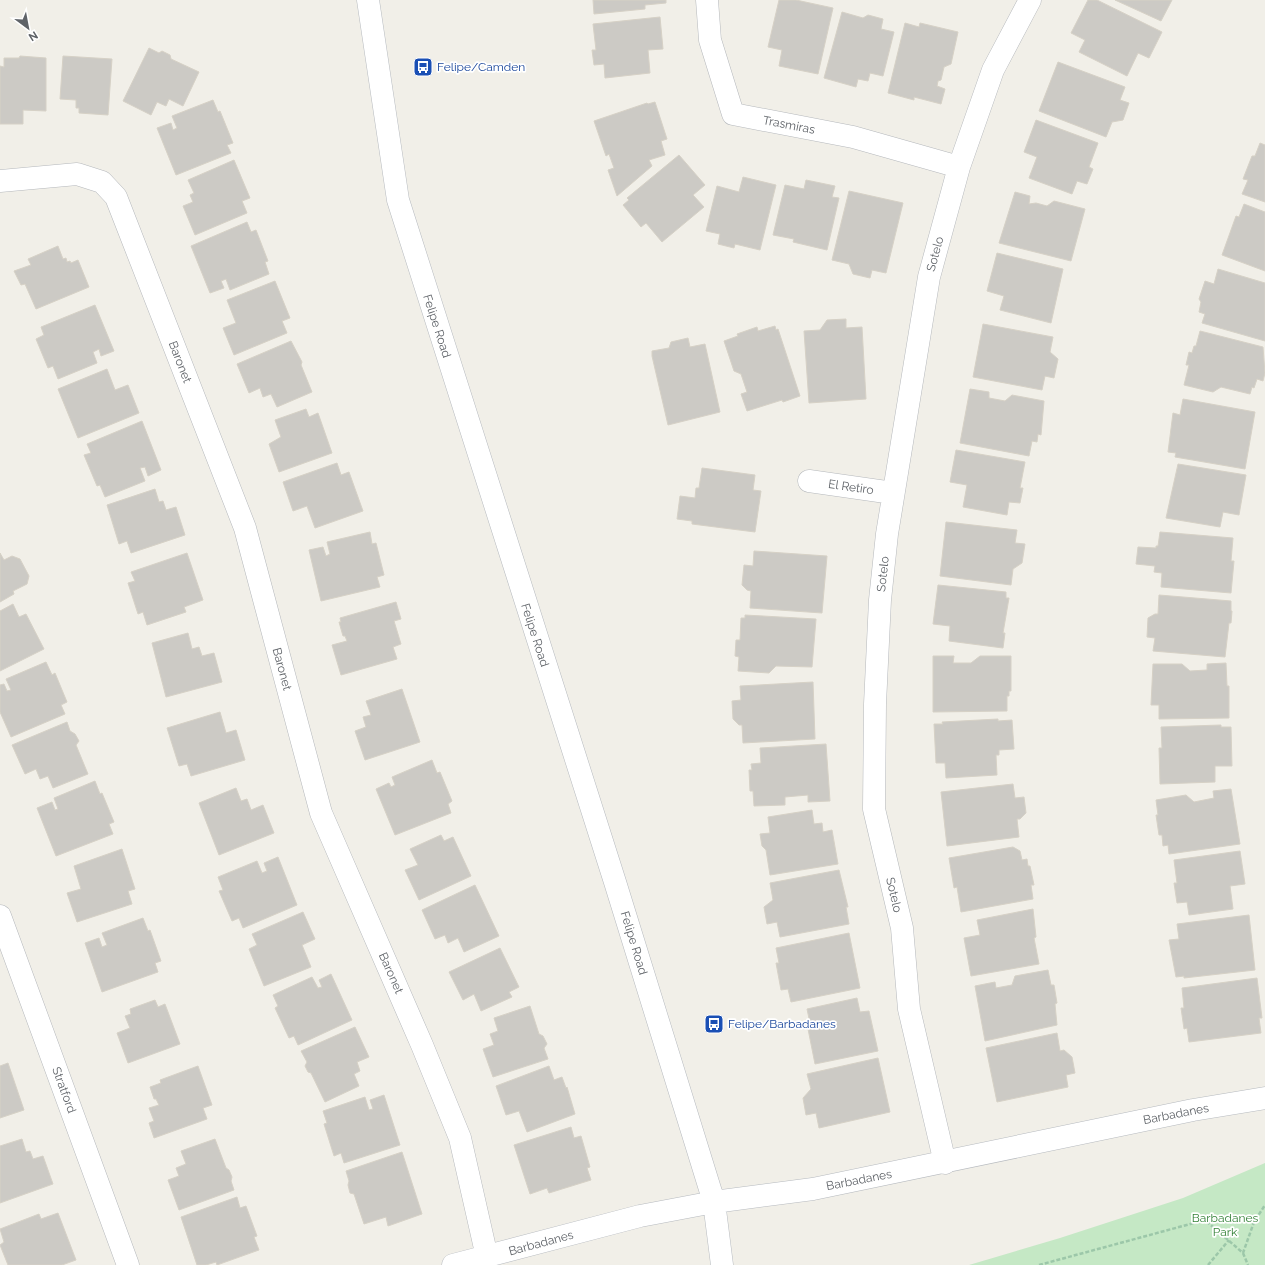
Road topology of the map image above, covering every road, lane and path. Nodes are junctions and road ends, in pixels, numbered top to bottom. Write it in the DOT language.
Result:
graph roads {
  1 [pos="368,0"];
  2 [pos="707,0"];
  3 [pos="1030,0"];
  4 [pos="959,167"];
  5 [pos="0,181"];
  6 [pos="809,481"];
  7 [pos="893,493"];
  8 [pos="0,916"];
  9 [pos="1265,1098"];
  10 [pos="944,1163"];
  11 [pos="714,1202"];
  12 [pos="1265,1205"];
  13 [pos="1229,1240"];
  14 [pos="1243,1253"];
  15 [pos="487,1257"];
  16 [pos="1044,1264"];
  17 [pos="128,1265"];
  18 [pos="453,1265"];
  19 [pos="722,1265"];
  20 [pos="1039,1265"];
  21 [pos="1208,1265"];
  22 [pos="1248,1265"];
  1 -- 11 [label="street, Felipe Road"];
  2 -- 4 [label="street, Trasmiras"];
  3 -- 4 [label="street, Sotelo"];
  4 -- 7 [label="street, Sotelo"];
  5 -- 15 [label="street, Baronet"];
  6 -- 7 [label="street, El Retiro"];
  7 -- 10 [label="street, Sotelo"];
  8 -- 17 [label="street, Stratford"];
  9 -- 10 [label="street, Barbadanes"];
  10 -- 11 [label="street, Barbadanes"];
  11 -- 15 [label="street, Barbadanes"];
  11 -- 19 [label="street, Felipe Road"];
  12 -- 14 [label="path"];
  13 -- 14 [label="path"];
  13 -- 16 [label="path"];
  13 -- 21 [label="path"];
  14 -- 22 [label="path"];
  15 -- 18 [label="street, Barbadanes"];
  16 -- 20 [label="path"];
}
